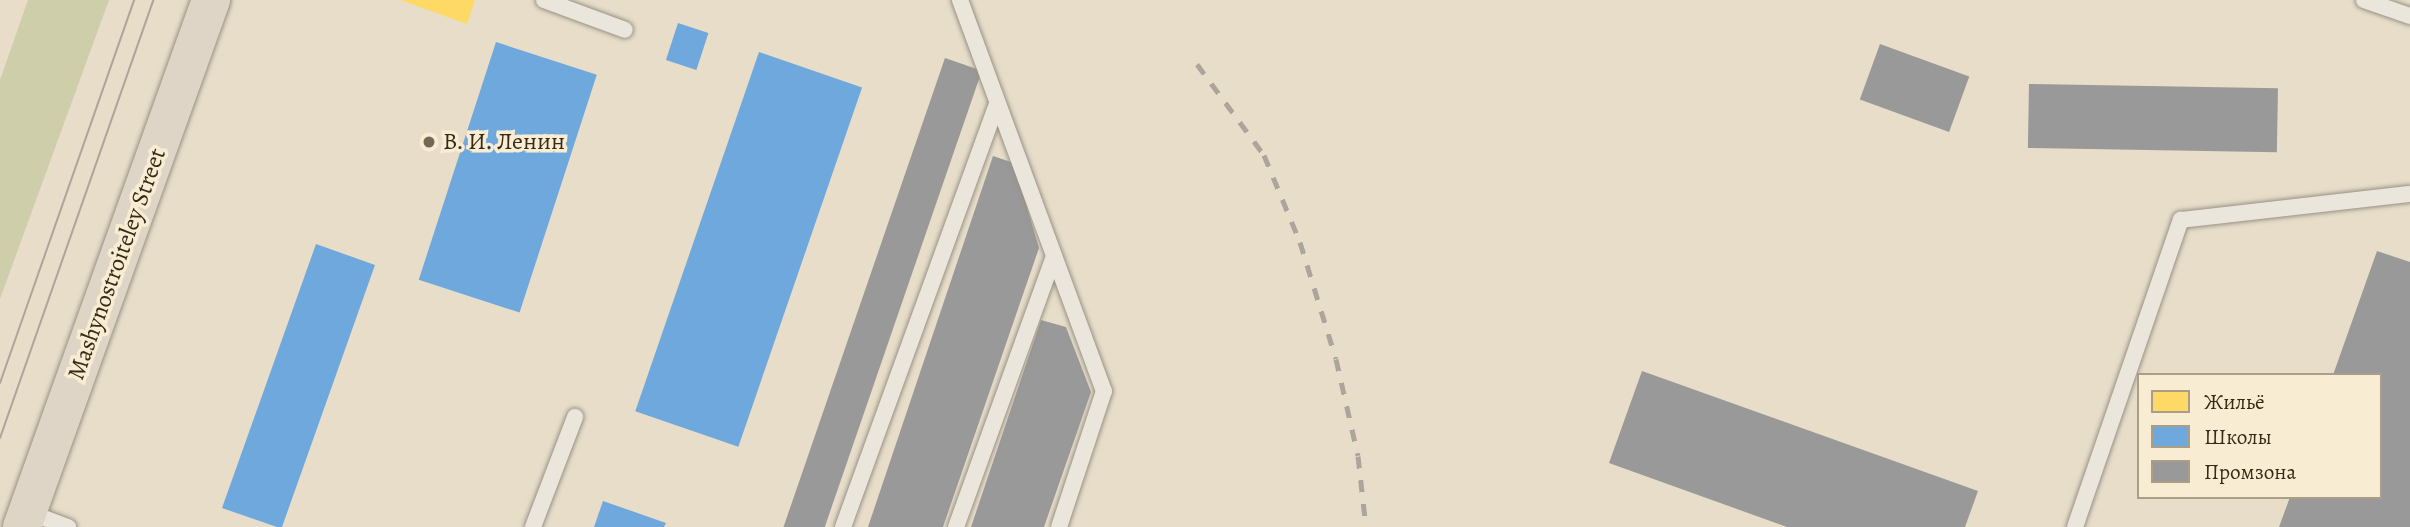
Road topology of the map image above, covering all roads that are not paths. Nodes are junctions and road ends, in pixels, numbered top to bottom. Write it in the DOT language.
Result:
graph roads {
  1 [pos="211,0"];
  2 [pos="544,0"];
  3 [pos="960,0"];
  4 [pos="2364,0"];
  5 [pos="2410,16"];
  6 [pos="625,30"];
  7 [pos="997,103"];
  8 [pos="2410,194"];
  9 [pos="1054,256"];
  10 [pos="575,417"];
  11 [pos="25,520"];
  12 [pos="68,527"];
  13 [pos="533,527"];
  14 [pos="843,527"];
  15 [pos="956,527"];
  16 [pos="1059,527"];
  17 [pos="2075,527"];
  1 -- 11 [label="main road, Mashynostroiteley Street"];
  2 -- 6 [label="lane"];
  3 -- 7 [label="lane"];
  4 -- 5 [label="lane"];
  7 -- 9 [label="lane"];
  7 -- 14 [label="lane"];
  8 -- 17 [label="lane"];
  9 -- 15 [label="lane"];
  9 -- 16 [label="lane"];
  10 -- 13 [label="lane"];
  11 -- 12 [label="lane"];
}
